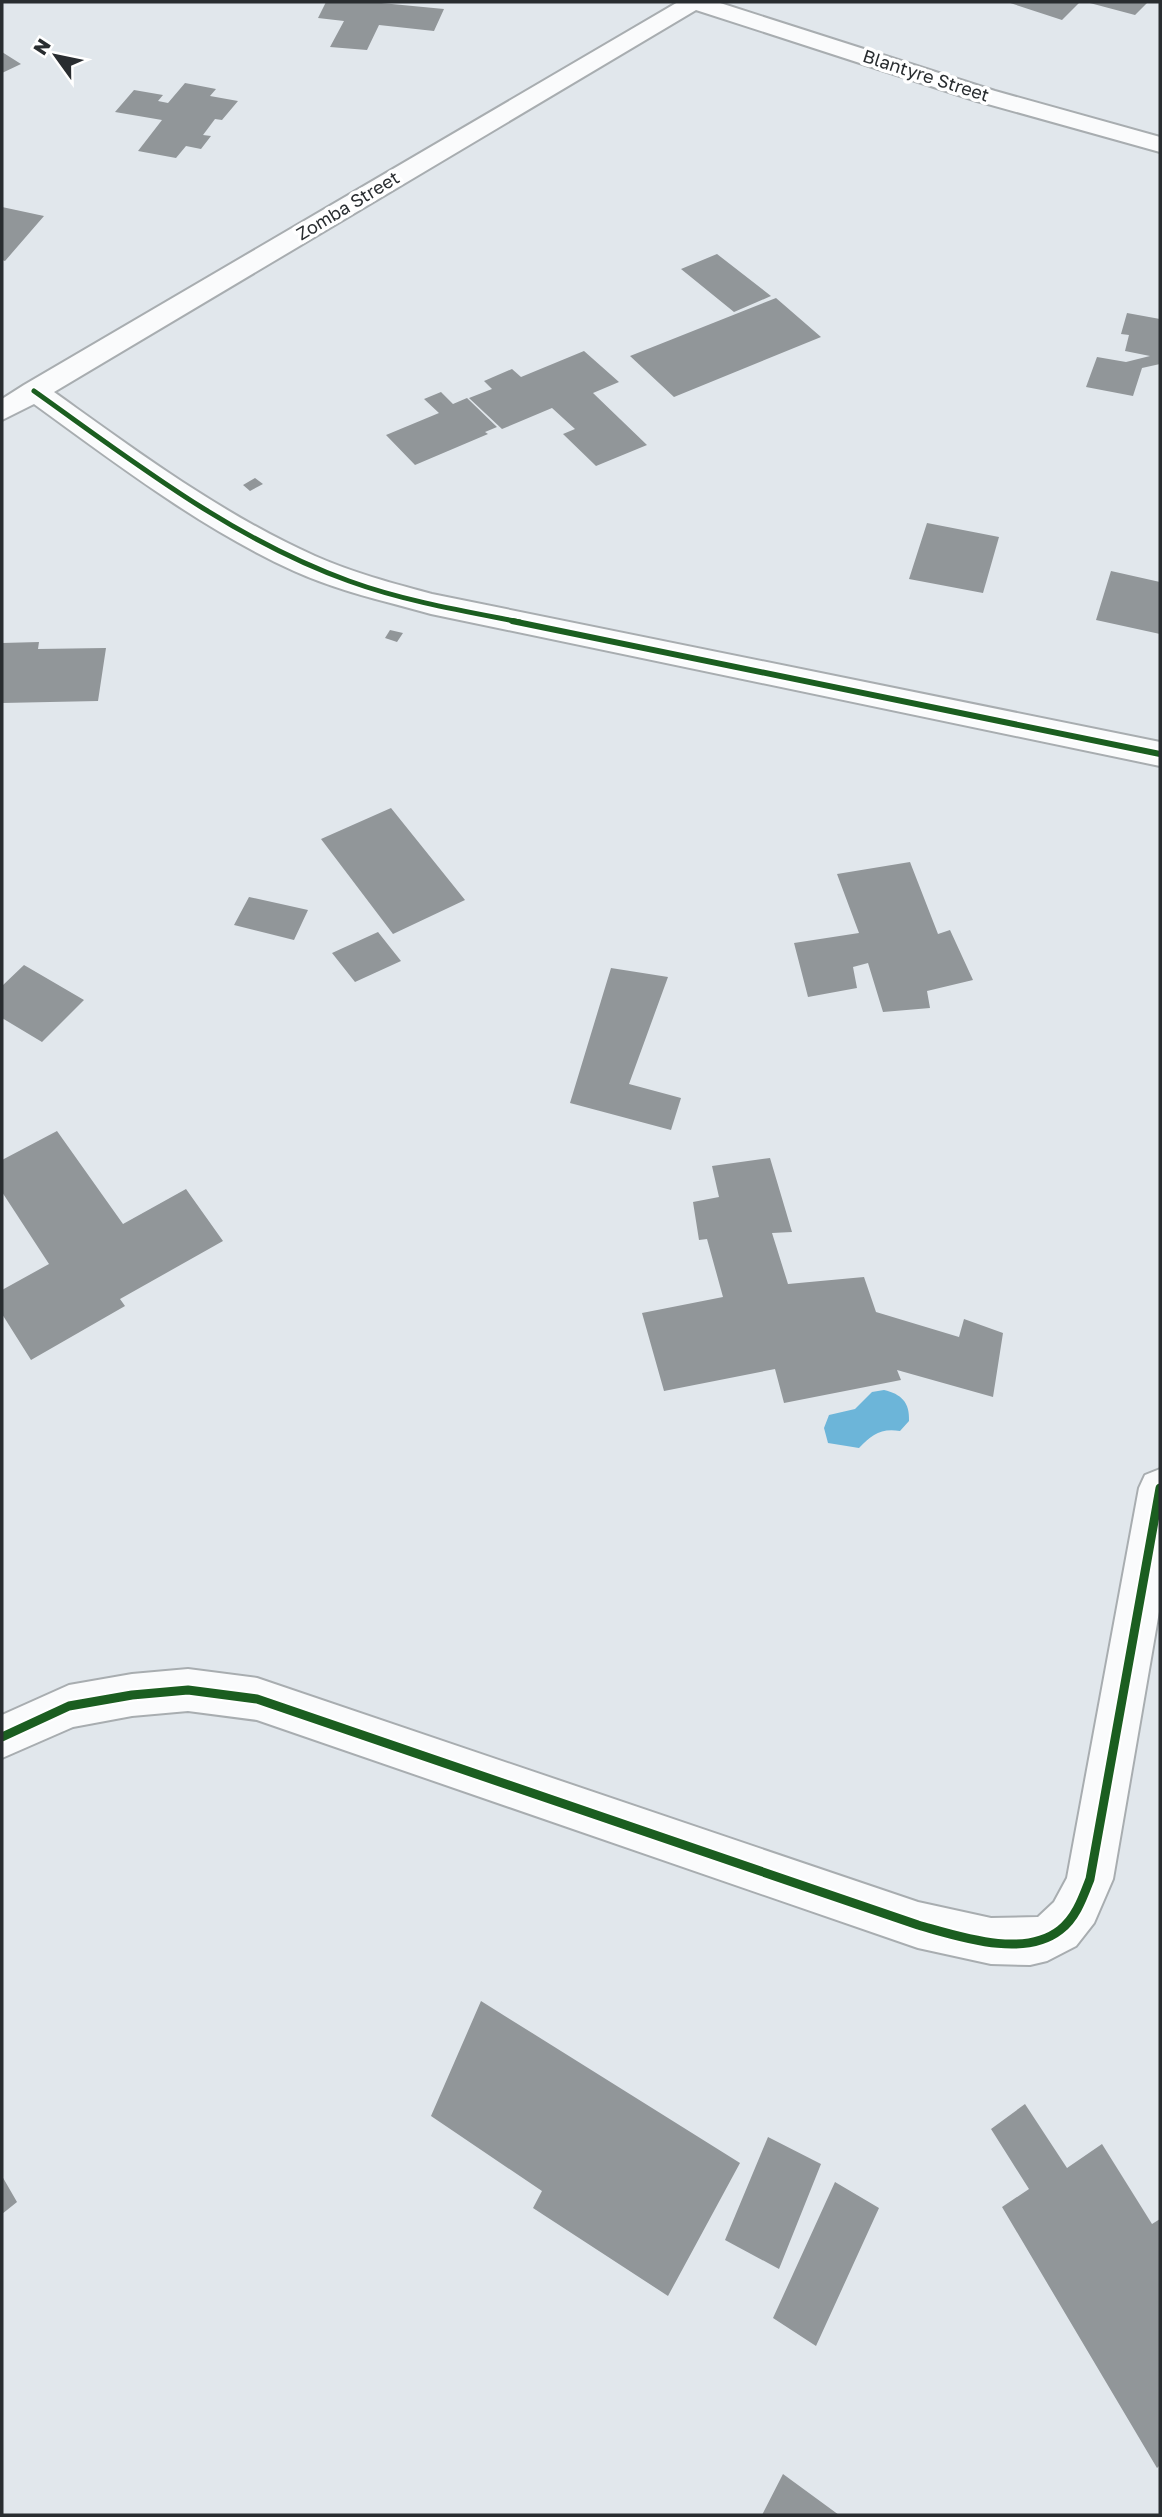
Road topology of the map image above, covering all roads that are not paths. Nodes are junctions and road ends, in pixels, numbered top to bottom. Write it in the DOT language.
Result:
graph roads {
  1 [pos="694,2"];
  2 [pos="1160,145"];
  3 [pos="34,391"];
  4 [pos="2,411"];
  5 [pos="1160,754"];
  6 [pos="1160,1488"];
  7 [pos="2,1737"];
  1 -- 2 [label="street, Blantyre Street"];
  1 -- 3 [label="street, Zomba Street"];
  3 -- 4 [label="street, Zomba Street"];
  3 -- 5 [label="street"];
  6 -- 7 [label="street"];
}
